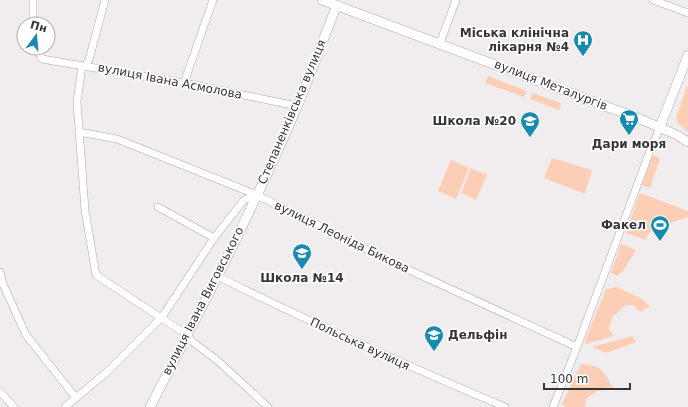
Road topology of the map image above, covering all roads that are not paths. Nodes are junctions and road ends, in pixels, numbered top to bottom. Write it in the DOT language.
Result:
graph roads {
  1 [pos="33,0"];
  2 [pos="105,0"];
  3 [pos="213,0"];
  4 [pos="322,0"];
  5 [pos="456,0"];
  6 [pos="653,0"];
  7 [pos="334,3"];
  8 [pos="688,13"];
  9 [pos="33,16"];
  10 [pos="440,43"];
  11 [pos="40,56"];
  12 [pos="688,56"];
  13 [pos="84,66"];
  14 [pos="685,74"];
  15 [pos="184,83"];
  16 [pos="297,106"];
  17 [pos="660,127"];
  18 [pos="79,132"];
  19 [pos="688,142"];
  20 [pos="257,195"];
  21 [pos="158,207"];
  22 [pos="214,238"];
  23 [pos="0,272"];
  24 [pos="217,276"];
  25 [pos="162,317"];
  26 [pos="187,335"];
  27 [pos="577,347"];
  28 [pos="0,392"];
  29 [pos="76,398"];
  30 [pos="14,407"];
  31 [pos="65,407"];
  32 [pos="150,407"];
  33 [pos="268,407"];
  34 [pos="505,407"];
  35 [pos="552,407"];
  1 -- 9 [label="street"];
  2 -- 13 [label="street"];
  3 -- 15 [label="street"];
  4 -- 7 [label="main road, вулиця Металургів"];
  5 -- 10 [label="street"];
  6 -- 8 [label="street"];
  7 -- 10 [label="main road, вулиця Металургів"];
  7 -- 16 [label="main road, Степаненківська вулиця"];
  10 -- 17 [label="main road, вулиця Металургів"];
  11 -- 13 [label="street, вулиця Івана Асмолова"];
  12 -- 14 [label="main road"];
  13 -- 15 [label="street, вулиця Івана Асмолова"];
  13 -- 18 [label="street"];
  14 -- 17 [label="main road"];
  15 -- 16 [label="street, вулиця Івана Асмолова"];
  16 -- 20 [label="main road, Степаненківська вулиця"];
  17 -- 19 [label="main road, вулиця Металургів"];
  17 -- 27 [label="street"];
  18 -- 20 [label="street, вулиця Леоніда Бикова"];
  18 -- 25 [label="street"];
  20 -- 22 [label="street, Степаненківська вулиця"];
  20 -- 24 [label="main road, вулиця Івана Виговського"];
  20 -- 27 [label="street, вулиця Леоніда Бикова"];
  21 -- 22 [label="street"];
  22 -- 25 [label="street, Степаненківська вулиця"];
  23 -- 29 [label="street"];
  24 -- 26 [label="main road, вулиця Івана Виговського"];
  24 -- 34 [label="street, Польська вулиця"];
  25 -- 26 [label="street"];
  25 -- 29 [label="street, Степаненківська вулиця"];
  26 -- 32 [label="main road, вулиця Івана Виговського"];
  26 -- 33 [label="street"];
  27 -- 35 [label="street"];
  28 -- 30 [label="street"];
  29 -- 31 [label="street, Степаненківська вулиця"];
}
